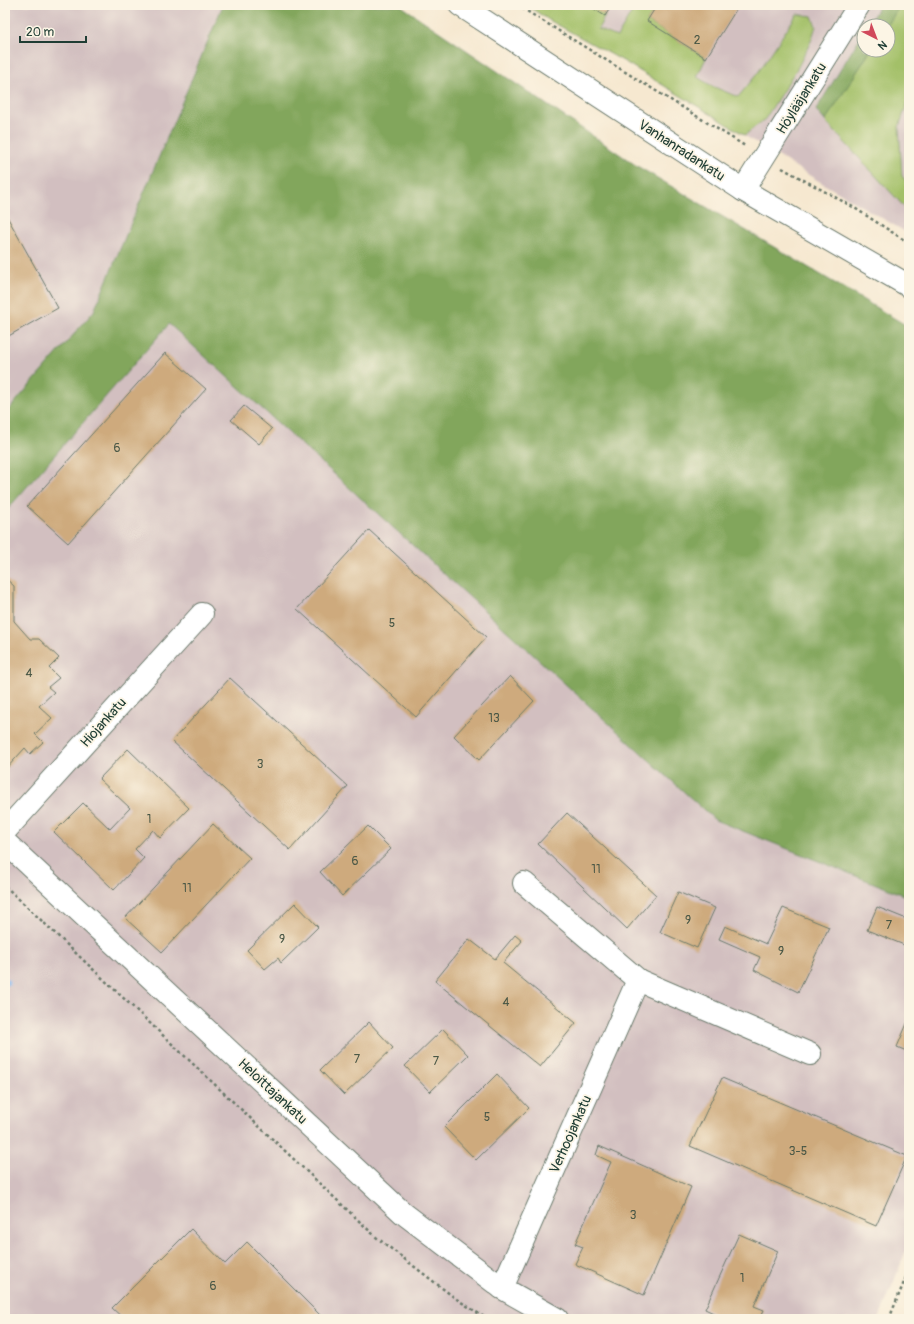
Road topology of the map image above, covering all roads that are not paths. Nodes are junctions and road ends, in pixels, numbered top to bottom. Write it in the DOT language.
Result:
graph roads {
  1 [pos="460,5"];
  2 [pos="859,5"];
  3 [pos="743,190"];
  4 [pos="909,286"];
  5 [pos="202,614"];
  6 [pos="5,831"];
  7 [pos="5,842"];
  8 [pos="524,883"];
  9 [pos="638,980"];
  10 [pos="810,1054"];
  11 [pos="502,1288"];
  12 [pos="557,1319"];
  1 -- 3 [label="street, Vanhanradankatu"];
  2 -- 3 [label="street, Höylääjankatu"];
  3 -- 4 [label="street, Vanhanradankatu"];
  5 -- 6 [label="street, Hiojankatu"];
  7 -- 11 [label="street, Heloittajankatu"];
  8 -- 9 [label="street"];
  9 -- 10 [label="street"];
  9 -- 11 [label="street, Verhoojankatu"];
  11 -- 12 [label="street, Heloittajankatu"];
}
